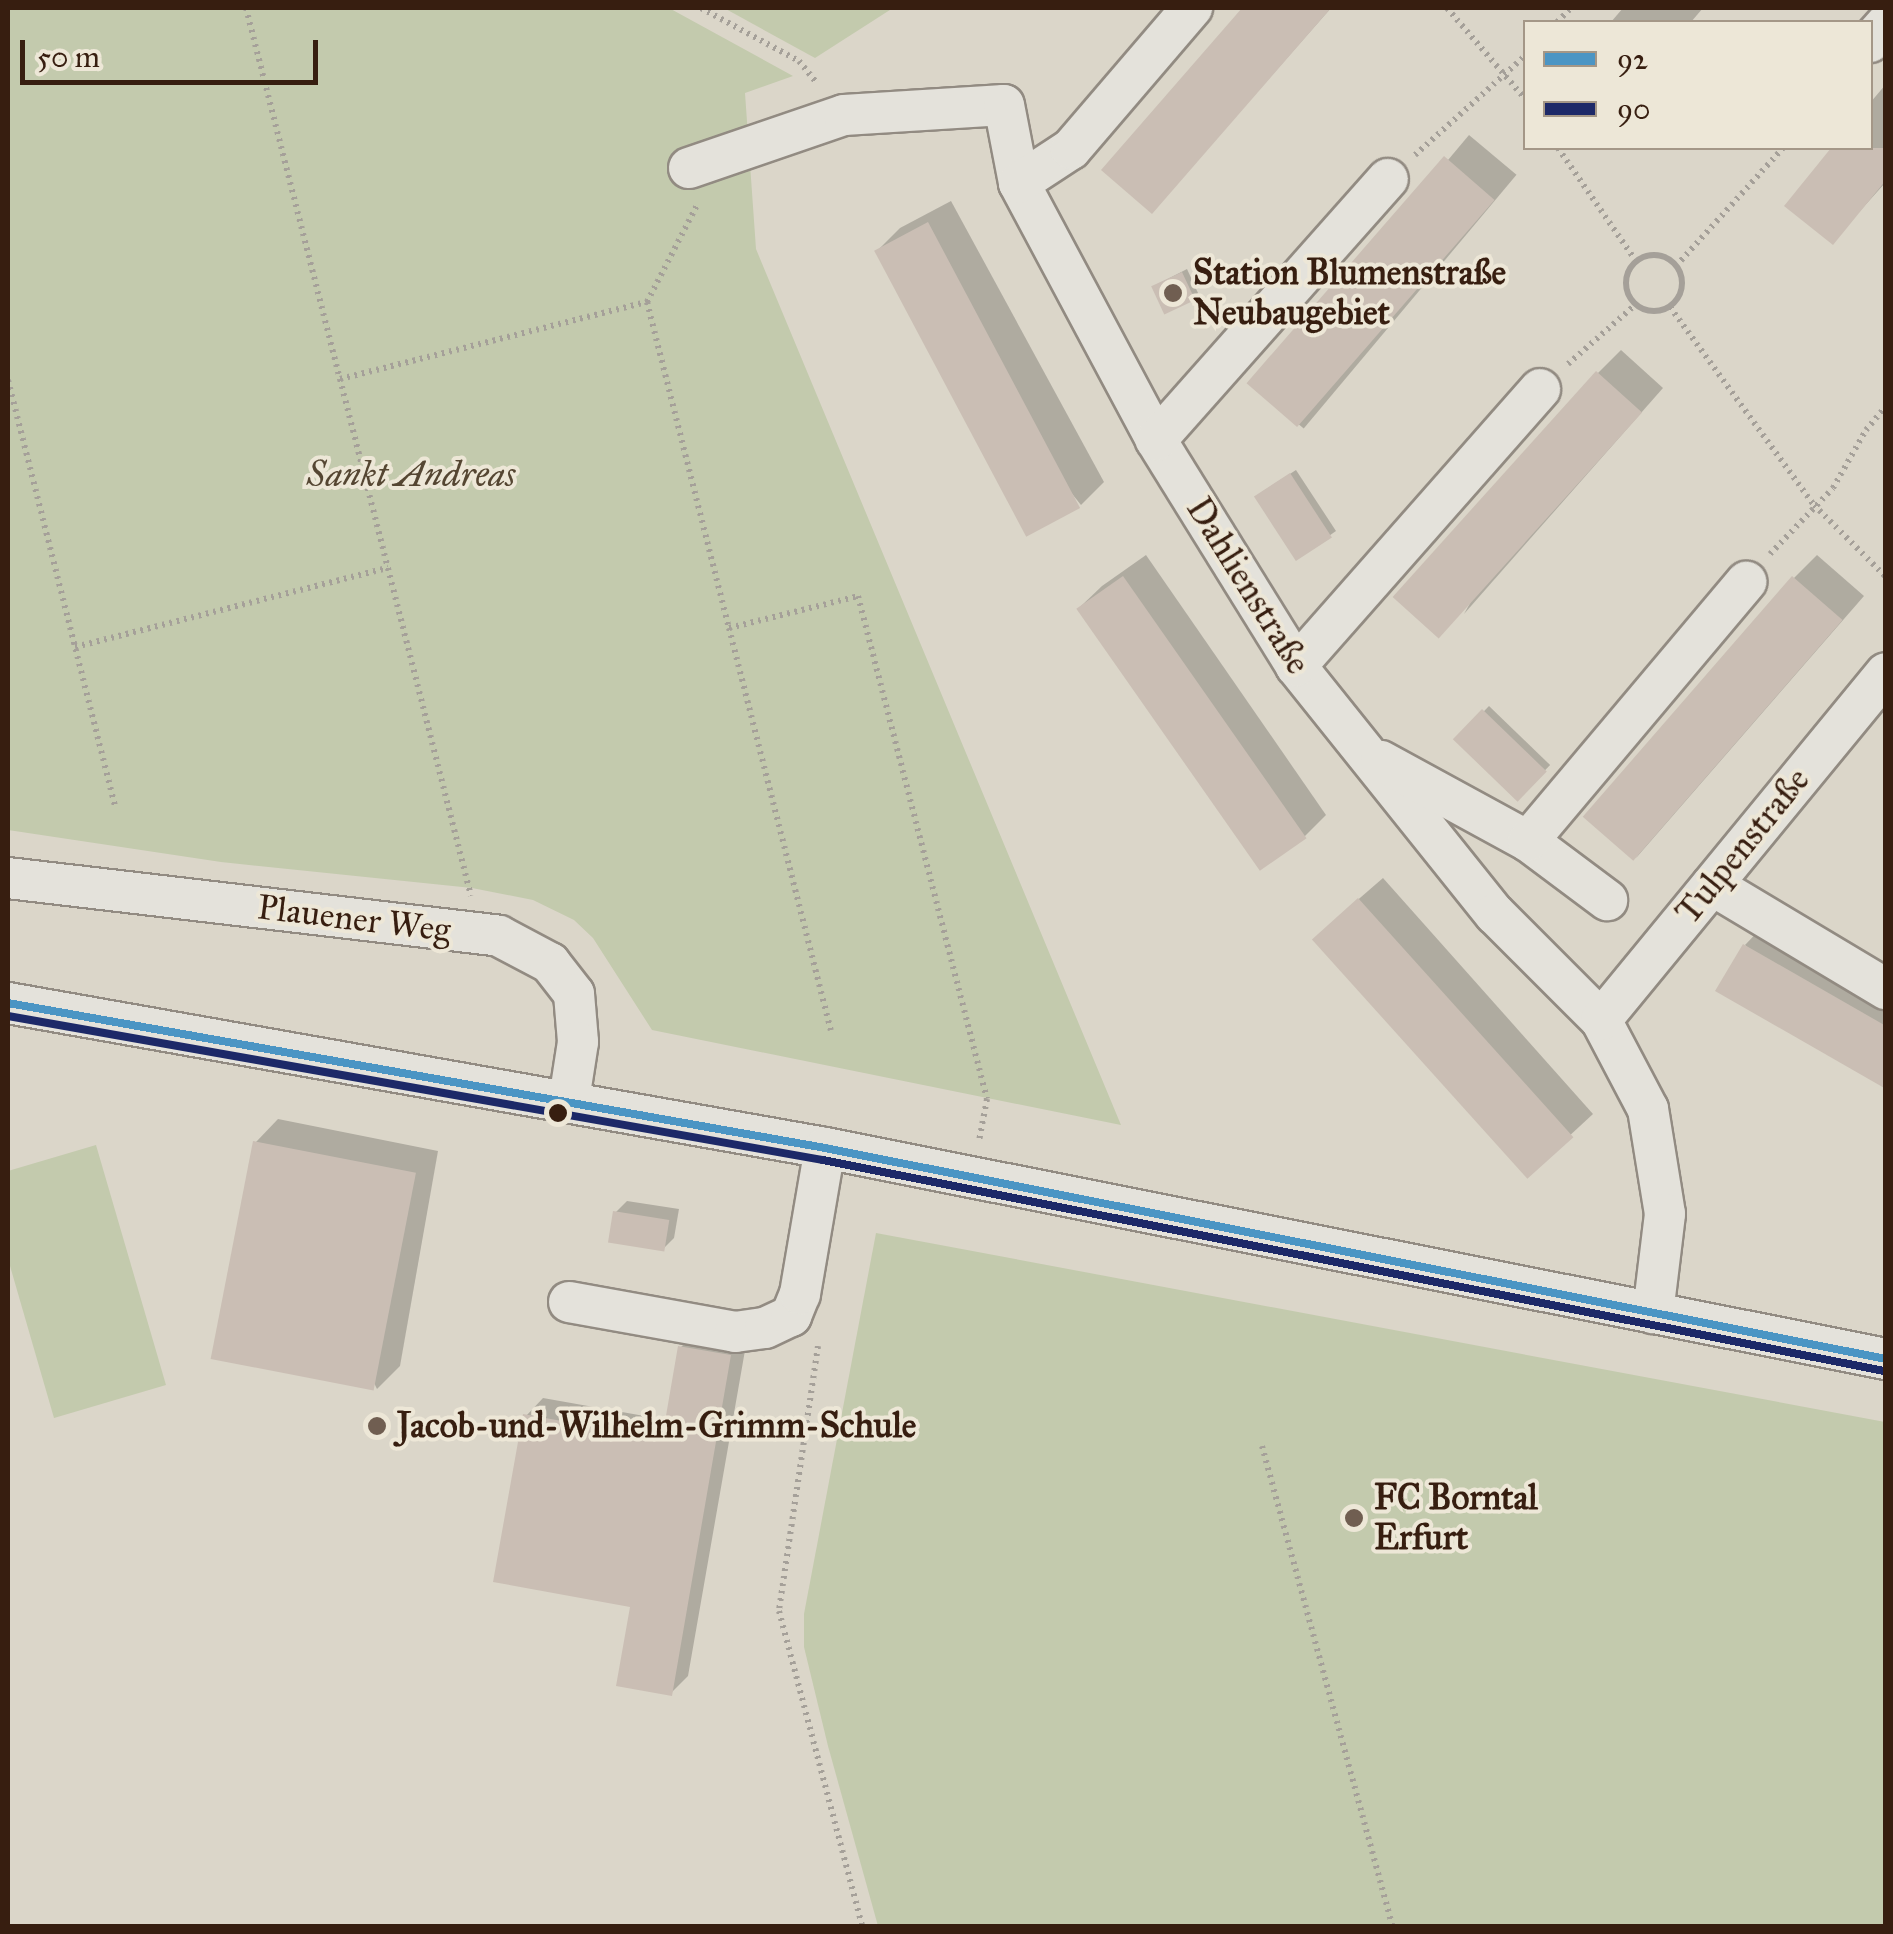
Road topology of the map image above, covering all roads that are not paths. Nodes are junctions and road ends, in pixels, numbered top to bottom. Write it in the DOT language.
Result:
graph roads {
  1 [pos="1192,8"];
  2 [pos="688,168"];
  3 [pos="1388,179"];
  4 [pos="1019,183"];
  5 [pos="1540,388"];
  6 [pos="1156,440"];
  7 [pos="1746,582"];
  8 [pos="1296,666"];
  9 [pos="1886,673"];
  10 [pos="1364,752"];
  11 [pos="1528,841"];
  12 [pos="8,878"];
  13 [pos="1712,884"];
  14 [pos="1607,900"];
  15 [pos="1886,989"];
  16 [pos="8,1003"];
  17 [pos="1601,1020"];
  18 [pos="569,1100"];
  19 [pos="825,1148"];
  20 [pos="569,1302"];
  21 [pos="1654,1313"];
  22 [pos="1886,1359"];
  1 -- 4 [label="street"];
  2 -- 4 [label="street, Dahlienstraße"];
  3 -- 6 [label="street"];
  4 -- 6 [label="street, Dahlienstraße"];
  5 -- 8 [label="street"];
  6 -- 8 [label="street, Dahlienstraße"];
  7 -- 11 [label="street"];
  8 -- 10 [label="street, Dahlienstraße"];
  9 -- 13 [label="street, Tulpenstraße"];
  10 -- 11 [label="street"];
  10 -- 17 [label="street, Dahlienstraße"];
  11 -- 14 [label="street"];
  12 -- 18 [label="street, Plauener Weg"];
  13 -- 15 [label="street"];
  13 -- 17 [label="street, Tulpenstraße"];
  16 -- 18 [label="street"];
  17 -- 21 [label="street, Dahlienstraße"];
  18 -- 19 [label="street"];
  19 -- 20 [label="street"];
  19 -- 21 [label="street"];
  21 -- 22 [label="street"];
}
